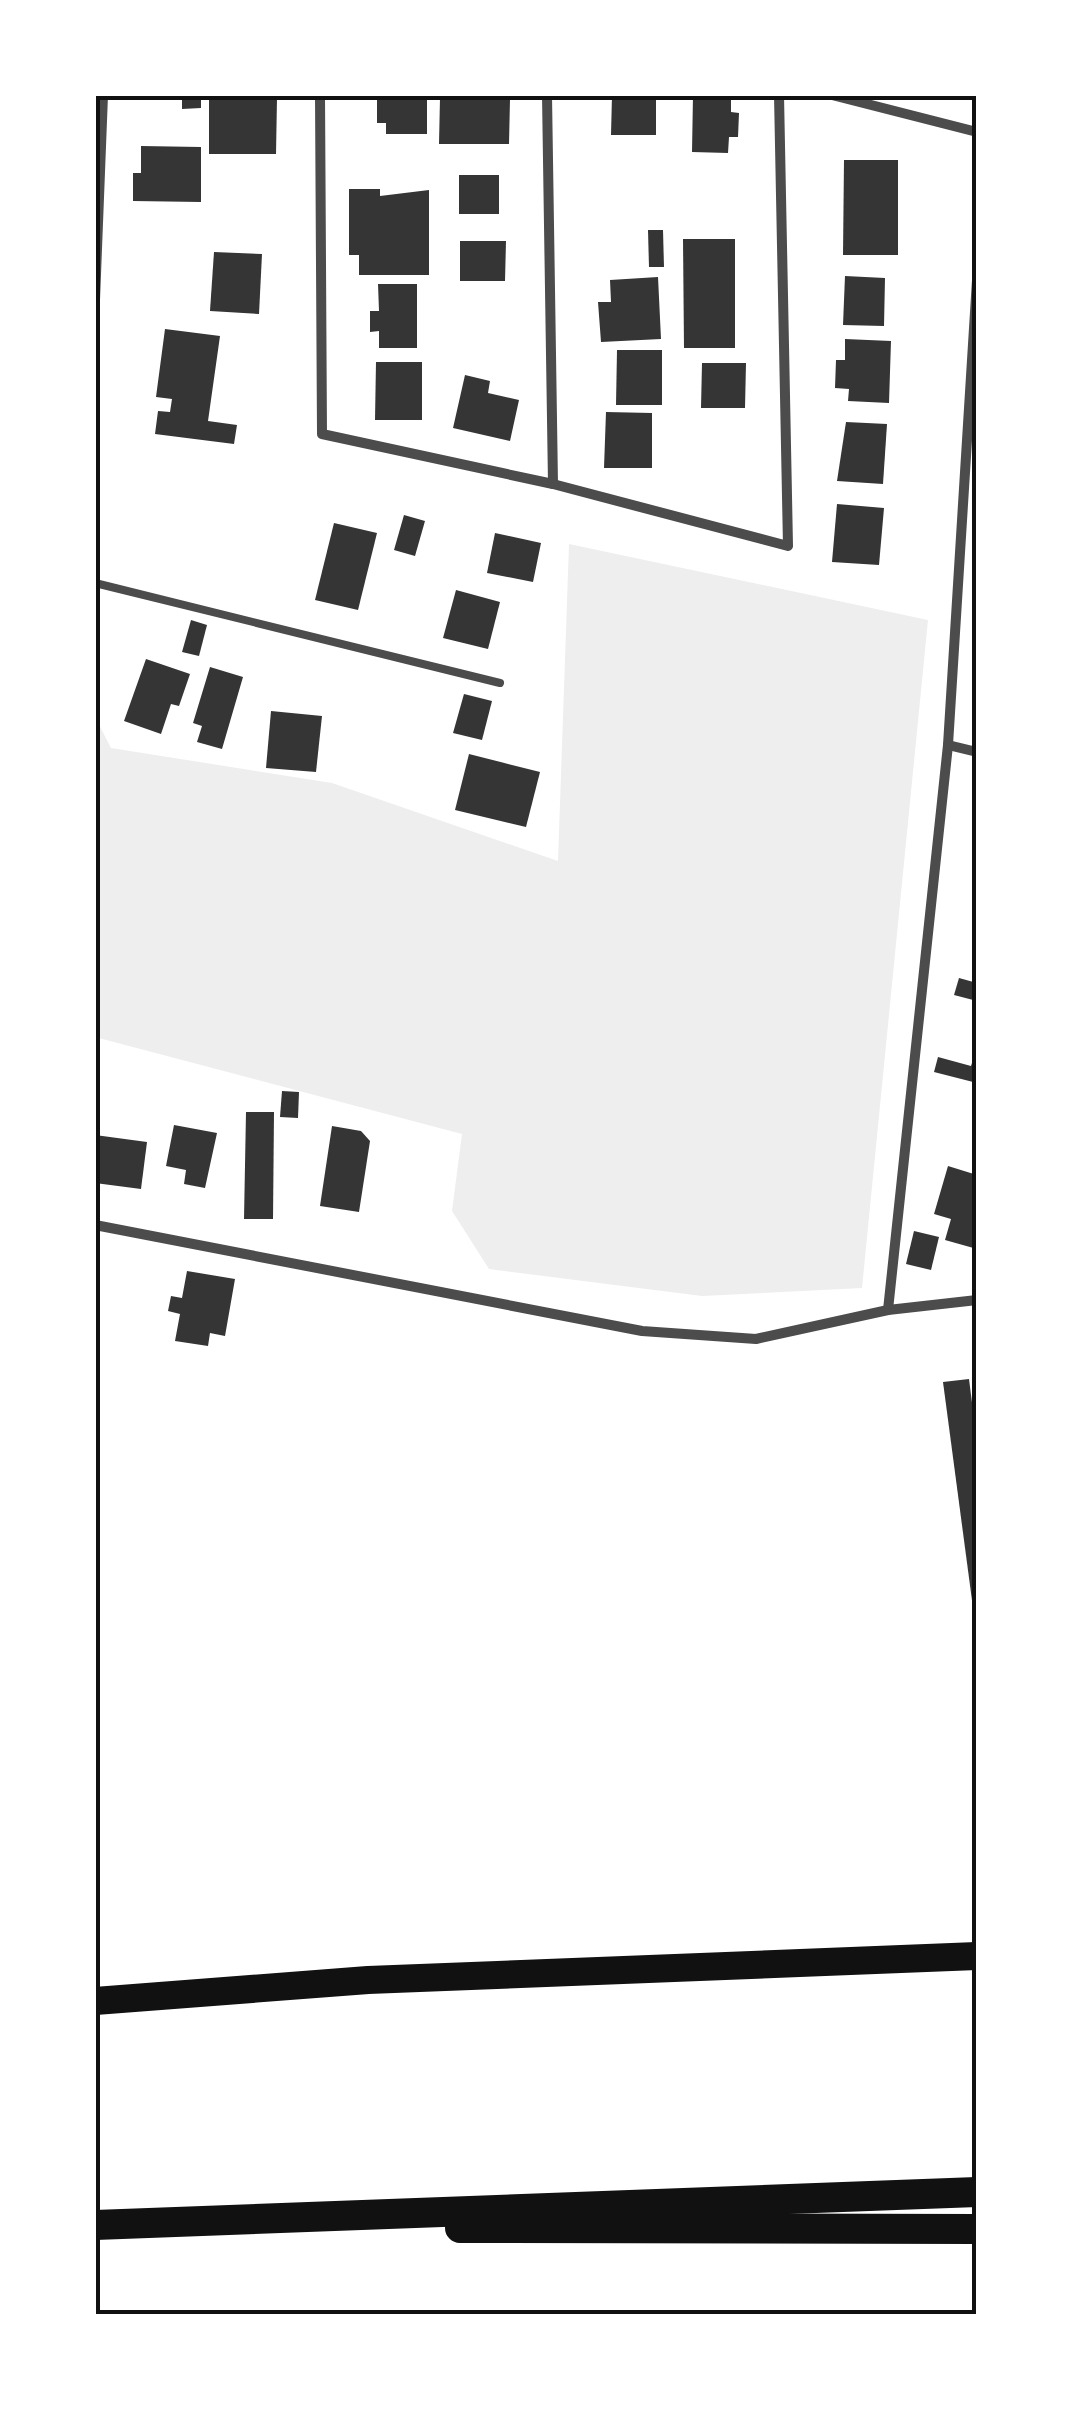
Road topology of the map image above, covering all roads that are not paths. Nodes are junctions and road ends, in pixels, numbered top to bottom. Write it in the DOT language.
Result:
graph roads {
  1 [pos="103,95"];
  2 [pos="320,95"];
  3 [pos="547,95"];
  4 [pos="779,95"];
  5 [pos="832,95"];
  6 [pos="977,132"];
  7 [pos="977,280"];
  8 [pos="95,300"];
  9 [pos="975,336"];
  10 [pos="554,484"];
  11 [pos="963,537"];
  12 [pos="977,541"];
  13 [pos="95,584"];
  14 [pos="500,683"];
  15 [pos="948,745"];
  16 [pos="977,752"];
  17 [pos="95,1225"];
  18 [pos="977,1300"];
  19 [pos="888,1310"];
  20 [pos="977,1956"];
  21 [pos="95,2001"];
  22 [pos="977,2192"];
  23 [pos="95,2226"];
  24 [pos="977,2230"];
  1 -- 8 [label="street"];
  2 -- 10 [label="street"];
  3 -- 10 [label="street"];
  4 -- 10 [label="street"];
  5 -- 6 [label="street"];
  7 -- 9 [label="street"];
  9 -- 11 [label="street"];
  11 -- 12 [label="street"];
  11 -- 15 [label="street"];
  13 -- 14 [label="lane"];
  15 -- 16 [label="street"];
  15 -- 19 [label="street"];
  17 -- 19 [label="street"];
  18 -- 19 [label="street"];
  20 -- 21 [label="highway"];
  22 -- 23 [label="highway"];
  23 -- 24 [label="highway"];
}
